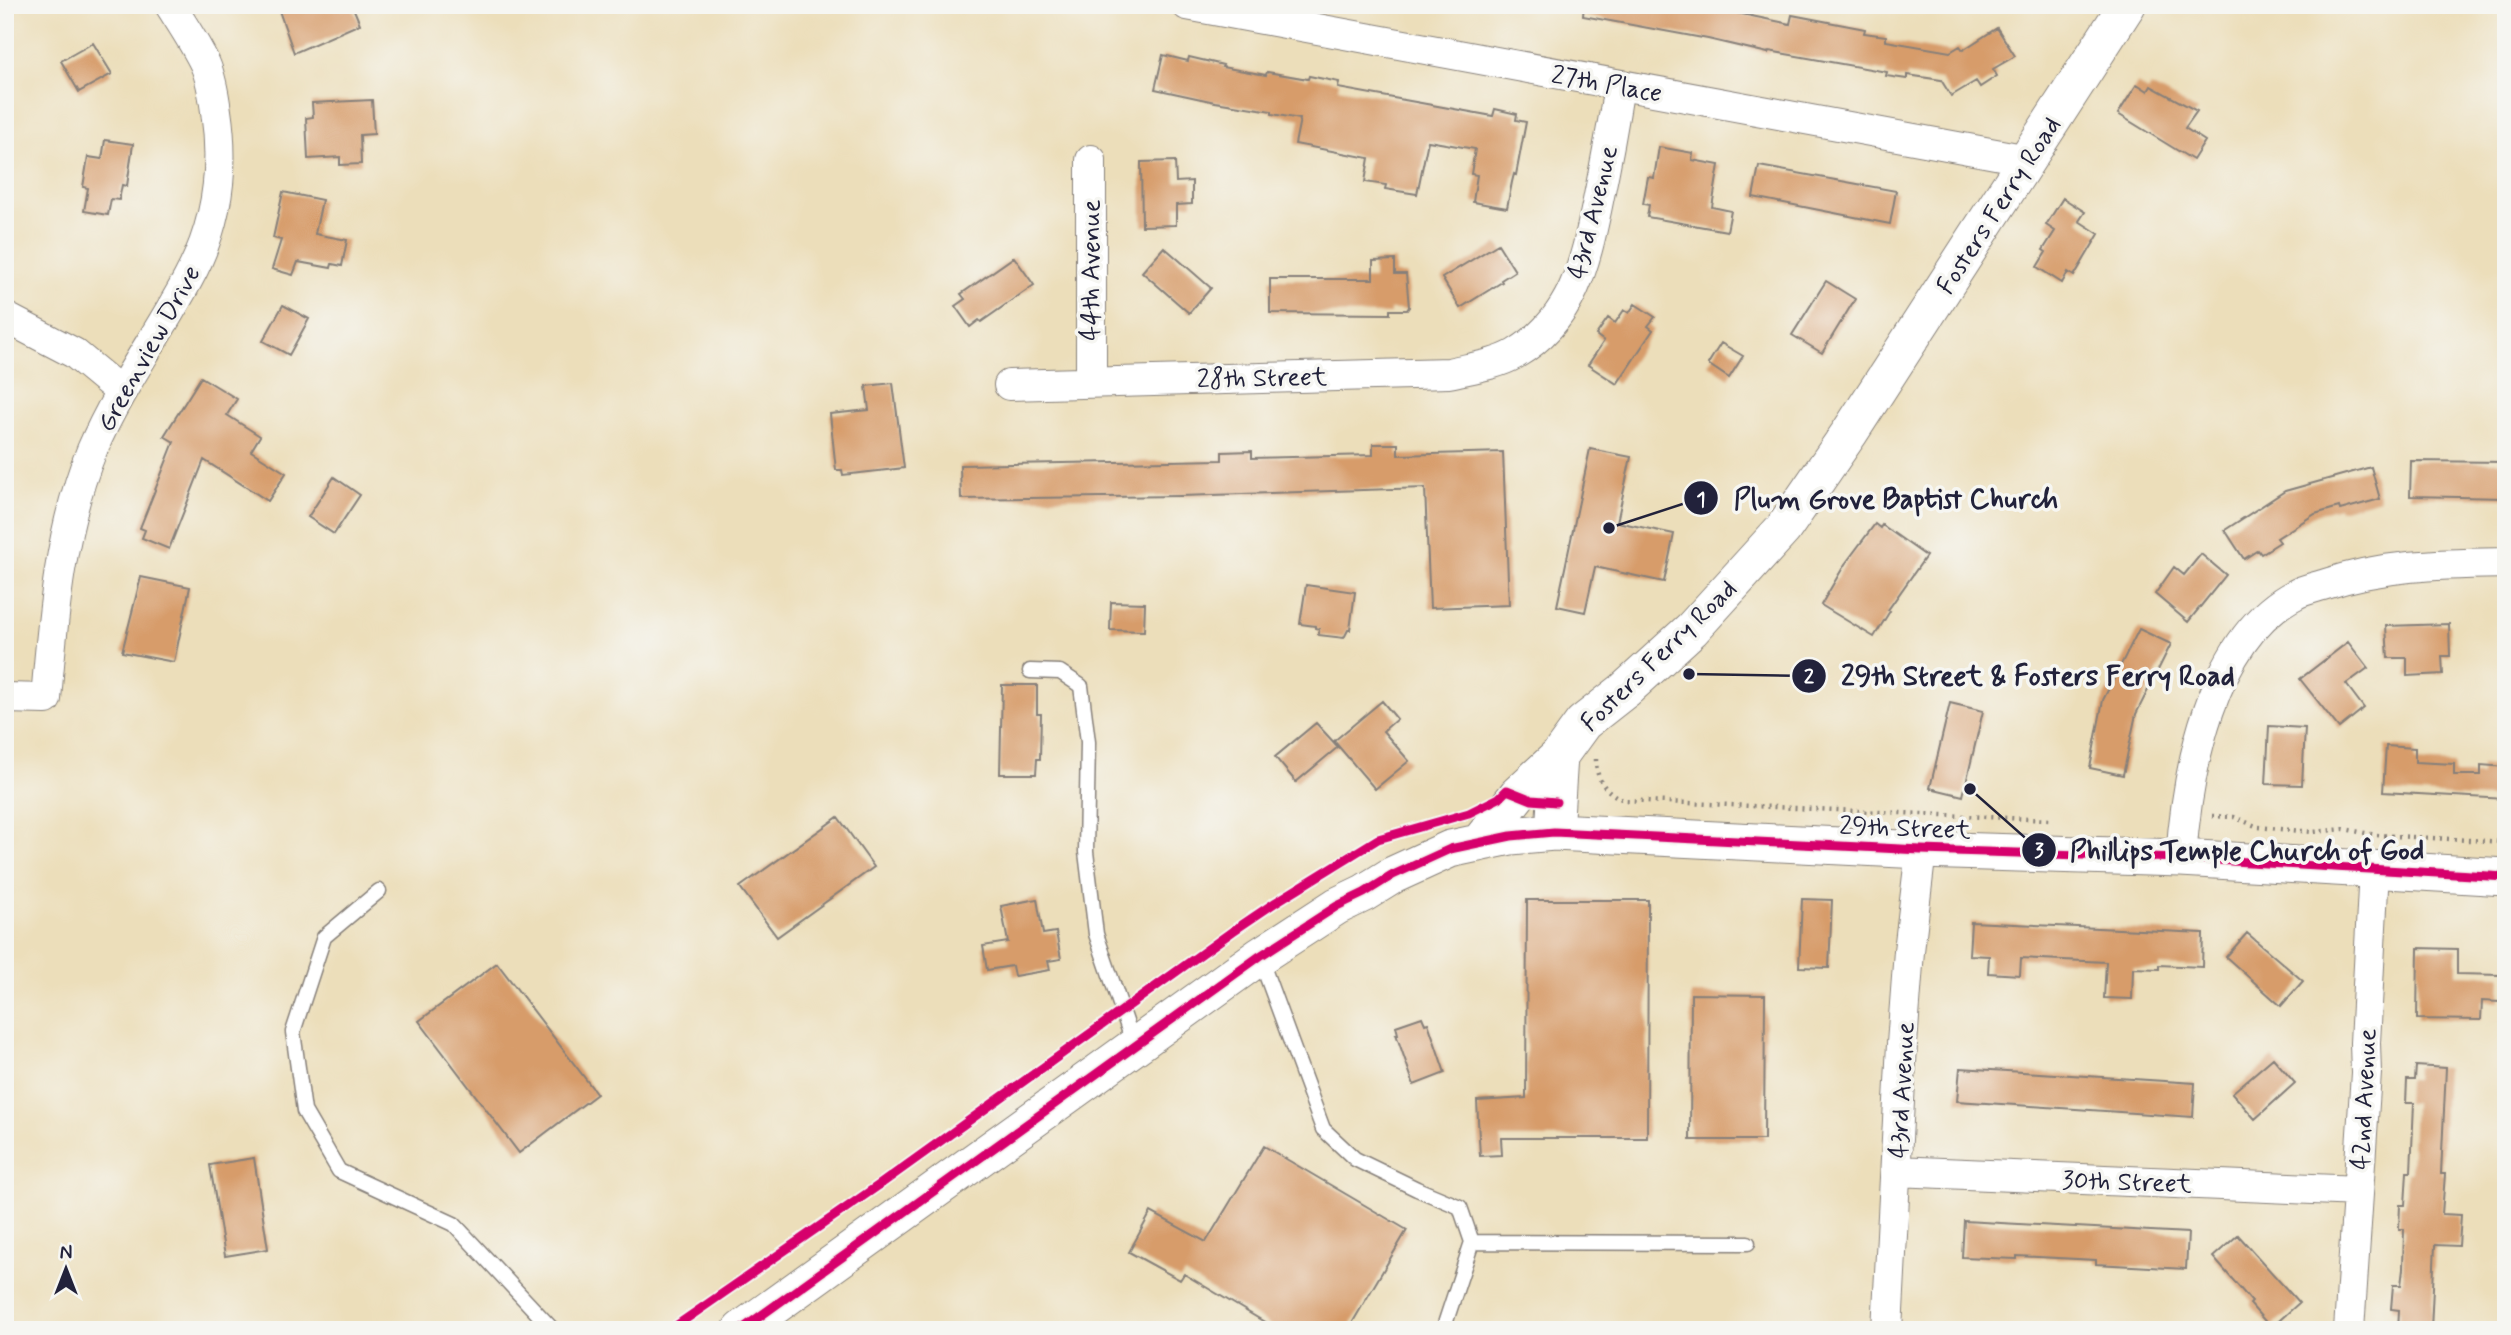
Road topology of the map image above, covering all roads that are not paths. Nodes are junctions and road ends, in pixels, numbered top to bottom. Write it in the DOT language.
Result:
graph roads {
  1 [pos="170,5"];
  2 [pos="1187,5"];
  3 [pos="2127,5"];
  4 [pos="1619,86"];
  5 [pos="1091,160"];
  6 [pos="2028,160"];
  7 [pos="5,317"];
  8 [pos="1512,356"];
  9 [pos="1091,381"];
  10 [pos="1009,385"];
  11 [pos="120,391"];
  12 [pos="2506,563"];
  13 [pos="1030,671"];
  14 [pos="5,698"];
  15 [pos="1559,756"];
  16 [pos="1554,832"];
  17 [pos="1479,843"];
  18 [pos="1921,850"];
  19 [pos="2181,858"];
  20 [pos="2374,869"];
  21 [pos="2506,877"];
  22 [pos="379,891"];
  23 [pos="1260,956"];
  24 [pos="1135,1046"];
  25 [pos="1896,1171"];
  26 [pos="2358,1191"];
  27 [pos="1472,1242"];
  28 [pos="1748,1243"];
  29 [pos="553,1330"];
  30 [pos="741,1330"];
  31 [pos="1443,1330"];
  32 [pos="1887,1330"];
  33 [pos="2349,1330"];
  1 -- 11 [label="street, Greenview Drive"];
  2 -- 4 [label="street, 27th Place"];
  3 -- 6 [label="street, Fosters Ferry Road"];
  4 -- 6 [label="street, 27th Place"];
  4 -- 8 [label="street, 43rd Avenue"];
  5 -- 9 [label="street, 44th Avenue"];
  6 -- 15 [label="street, Fosters Ferry Road"];
  7 -- 11 [label="street"];
  8 -- 9 [label="street, 28th Street"];
  9 -- 10 [label="street, 28th Street"];
  11 -- 14 [label="street, Greenview Drive"];
  12 -- 19 [label="street"];
  13 -- 24 [label="lane"];
  15 -- 16 [label="street, Fosters Ferry Road"];
  15 -- 17 [label="street"];
  16 -- 17 [label="street"];
  16 -- 18 [label="street, 29th Street"];
  17 -- 23 [label="street"];
  18 -- 19 [label="street, 29th Street"];
  18 -- 25 [label="street, 43rd Avenue"];
  19 -- 20 [label="street, 29th Street"];
  20 -- 21 [label="street, 29th Street"];
  20 -- 26 [label="street, 42nd Avenue"];
  22 -- 29 [label="lane"];
  23 -- 24 [label="street"];
  23 -- 27 [label="lane"];
  24 -- 30 [label="street"];
  25 -- 26 [label="street, 30th Street"];
  25 -- 32 [label="street, 43rd Avenue"];
  26 -- 33 [label="street, 42nd Avenue"];
  27 -- 28 [label="lane"];
  27 -- 31 [label="lane"];
}
